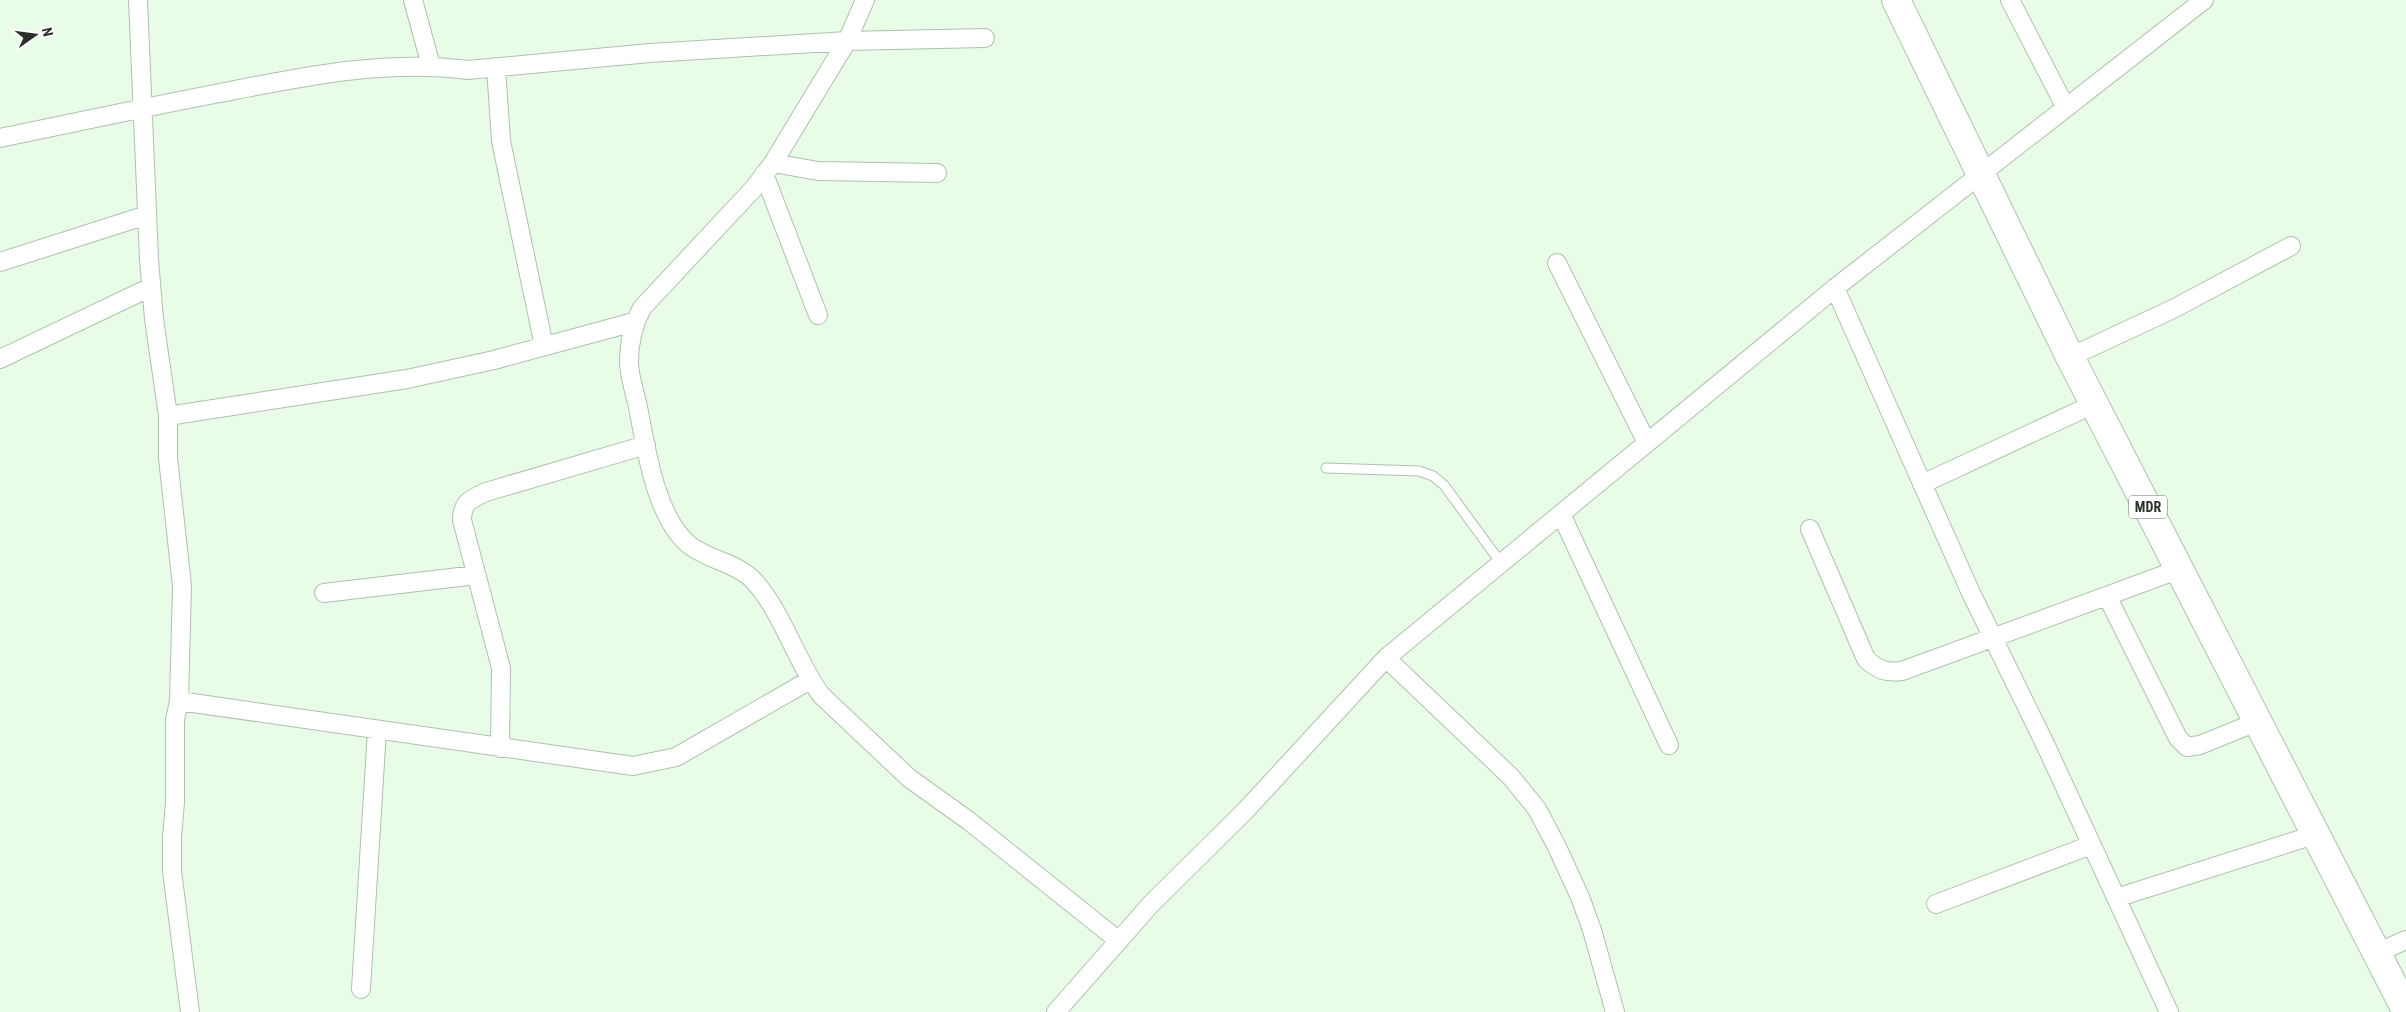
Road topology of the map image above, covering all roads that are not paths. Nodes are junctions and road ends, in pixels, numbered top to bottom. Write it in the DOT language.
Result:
graph roads {
  1 [pos="138,0"];
  2 [pos="413,0"];
  3 [pos="865,0"];
  4 [pos="1896,0"];
  5 [pos="2010,0"];
  6 [pos="2204,0"];
  7 [pos="985,38"];
  8 [pos="847,41"];
  9 [pos="431,66"];
  10 [pos="496,67"];
  11 [pos="143,108"];
  12 [pos="2066,108"];
  13 [pos="0,138"];
  14 [pos="768,169"];
  15 [pos="937,173"];
  16 [pos="1980,175"];
  17 [pos="147,215"];
  18 [pos="2291,246"];
  19 [pos="0,262"];
  20 [pos="1557,263"];
  21 [pos="151,287"];
  22 [pos="1835,288"];
  23 [pos="818,315"];
  24 [pos="634,322"];
  25 [pos="544,346"];
  26 [pos="2070,357"];
  27 [pos="0,359"];
  28 [pos="2094,404"];
  29 [pos="168,416"];
  30 [pos="1647,443"];
  31 [pos="646,445"];
  32 [pos="1326,468"];
  33 [pos="1922,484"];
  34 [pos="1561,514"];
  35 [pos="1810,529"];
  36 [pos="1501,564"];
  37 [pos="2180,569"];
  38 [pos="476,575"];
  39 [pos="324,593"];
  40 [pos="2107,596"];
  41 [pos="1993,638"];
  42 [pos="1386,658"];
  43 [pos="810,680"];
  44 [pos="178,701"];
  45 [pos="2258,721"];
  46 [pos="376,730"];
  47 [pos="1669,744"];
  48 [pos="500,748"];
  49 [pos="2317,834"];
  50 [pos="2091,845"];
  51 [pos="2116,898"];
  52 [pos="1936,904"];
  53 [pos="2406,940"];
  54 [pos="1119,941"];
  55 [pos="2376,953"];
  56 [pos="361,989"];
  57 [pos="2406,1010"];
  58 [pos="190,1012"];
  59 [pos="1056,1012"];
  60 [pos="1615,1012"];
  61 [pos="2169,1012"];
  1 -- 11 [label="street"];
  2 -- 9 [label="street"];
  3 -- 8 [label="street"];
  4 -- 16 [label="main road, MDR"];
  5 -- 12 [label="street"];
  6 -- 12 [label="street"];
  7 -- 8 [label="street"];
  8 -- 10 [label="street"];
  8 -- 14 [label="street"];
  9 -- 10 [label="street"];
  9 -- 11 [label="street"];
  10 -- 25 [label="street"];
  11 -- 13 [label="street"];
  11 -- 17 [label="street"];
  12 -- 16 [label="street"];
  14 -- 15 [label="street"];
  14 -- 23 [label="street"];
  14 -- 24 [label="street"];
  16 -- 22 [label="street"];
  16 -- 26 [label="main road, MDR"];
  17 -- 19 [label="street"];
  17 -- 21 [label="street"];
  18 -- 26 [label="street"];
  20 -- 30 [label="street"];
  21 -- 27 [label="street"];
  21 -- 29 [label="street"];
  22 -- 30 [label="street"];
  22 -- 33 [label="street"];
  24 -- 25 [label="street"];
  24 -- 31 [label="street"];
  25 -- 29 [label="street"];
  26 -- 28 [label="main road, MDR"];
  28 -- 33 [label="street"];
  28 -- 37 [label="main road, MDR"];
  29 -- 44 [label="street"];
  30 -- 34 [label="street"];
  31 -- 38 [label="street"];
  31 -- 43 [label="street"];
  32 -- 36 [label="lane"];
  33 -- 41 [label="street"];
  34 -- 36 [label="street"];
  34 -- 47 [label="street"];
  35 -- 41 [label="street"];
  36 -- 42 [label="street"];
  37 -- 40 [label="street"];
  37 -- 45 [label="main road, MDR"];
  38 -- 39 [label="street"];
  38 -- 48 [label="street"];
  40 -- 41 [label="street"];
  40 -- 45 [label="street"];
  41 -- 50 [label="street"];
  42 -- 54 [label="street"];
  42 -- 60 [label="street"];
  43 -- 48 [label="street"];
  43 -- 54 [label="street"];
  44 -- 46 [label="street"];
  44 -- 58 [label="street"];
  45 -- 49 [label="main road, MDR"];
  46 -- 48 [label="street"];
  46 -- 56 [label="street"];
  49 -- 51 [label="street"];
  49 -- 55 [label="main road, MDR"];
  50 -- 51 [label="street"];
  50 -- 52 [label="street"];
  51 -- 61 [label="street"];
  53 -- 55 [label="street"];
  54 -- 59 [label="street"];
  55 -- 57 [label="main road, MDR"];
}
